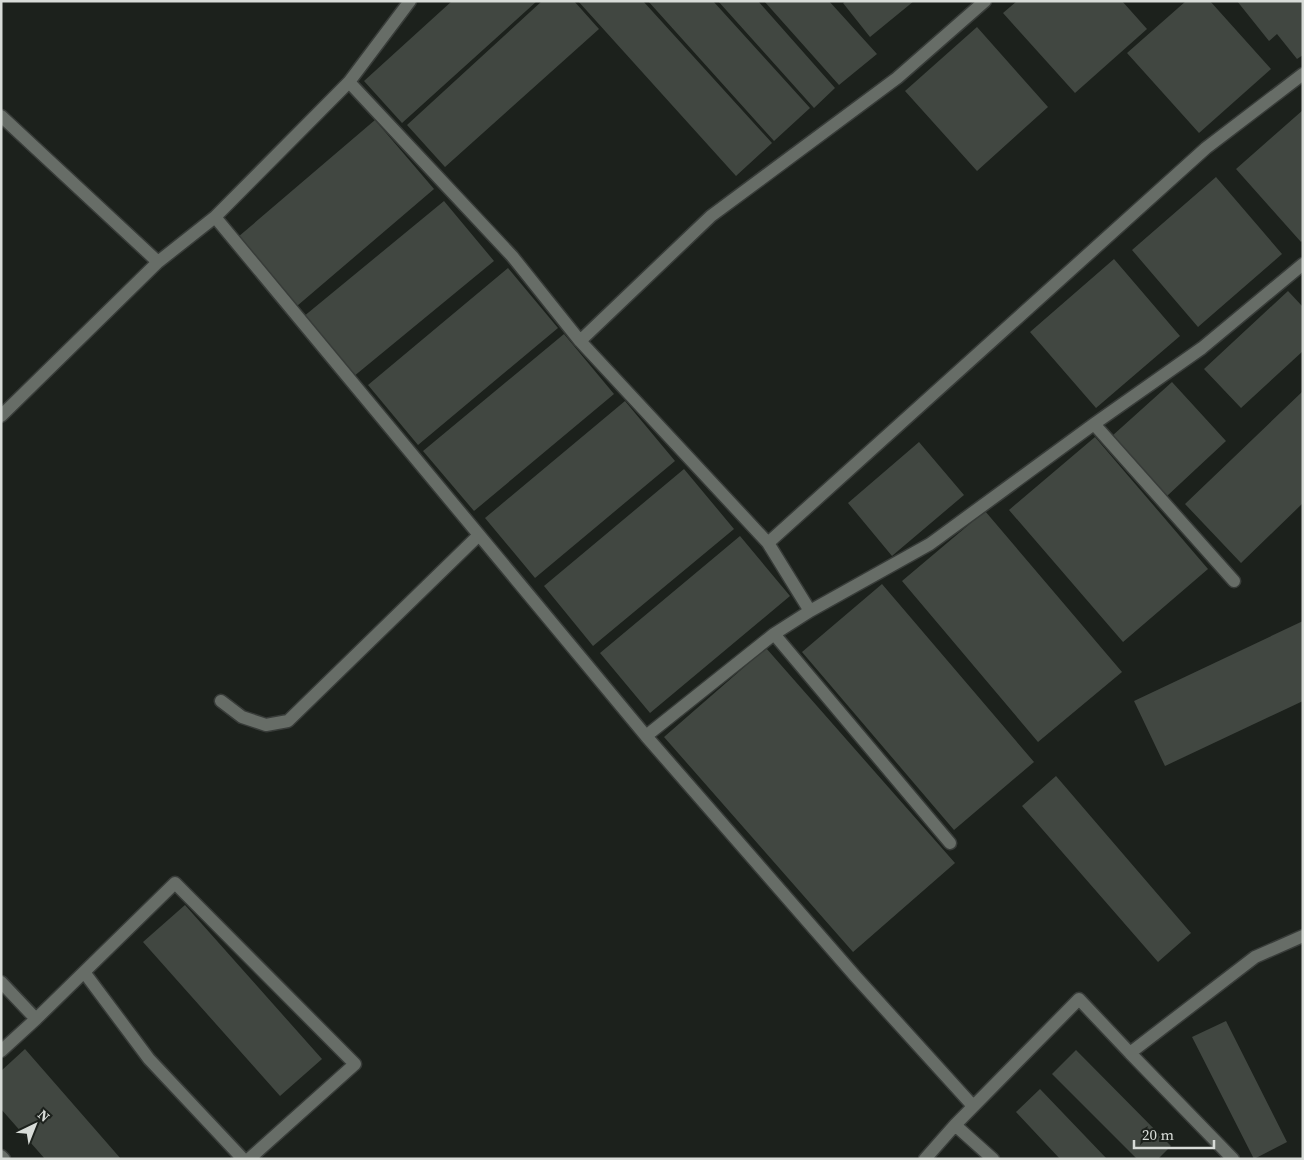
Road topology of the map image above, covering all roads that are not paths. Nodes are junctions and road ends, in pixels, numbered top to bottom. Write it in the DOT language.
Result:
graph roads {
  1 [pos="410,1"];
  2 [pos="985,1"];
  3 [pos="1303,74"];
  4 [pos="349,82"];
  5 [pos="1,116"];
  6 [pos="215,217"];
  7 [pos="158,262"];
  8 [pos="1303,264"];
  9 [pos="580,341"];
  10 [pos="1,416"];
  11 [pos="1094,424"];
  12 [pos="479,535"];
  13 [pos="768,543"];
  14 [pos="1234,581"];
  15 [pos="810,611"];
  16 [pos="774,634"];
  17 [pos="221,701"];
  18 [pos="646,736"];
  19 [pos="950,843"];
  20 [pos="1303,936"];
  21 [pos="84,972"];
  22 [pos="1,982"];
  23 [pos="36,1019"];
  24 [pos="1,1052"];
  25 [pos="1130,1053"];
  26 [pos="973,1106"];
  27 [pos="955,1125"];
  28 [pos="243,1159"];
  29 [pos="249,1159"];
  30 [pos="925,1159"];
  31 [pos="993,1159"];
  32 [pos="1233,1159"];
  1 -- 4 [label="street"];
  2 -- 9 [label="street"];
  3 -- 13 [label="street"];
  4 -- 6 [label="street"];
  4 -- 9 [label="street"];
  5 -- 7 [label="street"];
  6 -- 7 [label="street"];
  6 -- 12 [label="street"];
  7 -- 10 [label="street"];
  8 -- 11 [label="street"];
  9 -- 13 [label="street"];
  11 -- 14 [label="street"];
  11 -- 15 [label="street"];
  12 -- 17 [label="street"];
  12 -- 18 [label="street"];
  13 -- 15 [label="street"];
  15 -- 16 [label="street"];
  16 -- 18 [label="street"];
  16 -- 19 [label="street"];
  18 -- 26 [label="street"];
  20 -- 25 [label="street"];
  21 -- 23 [label="street"];
  21 -- 28 [label="street"];
  21 -- 29 [label="street"];
  22 -- 23 [label="street"];
  23 -- 24 [label="street"];
  25 -- 26 [label="street"];
  25 -- 32 [label="street"];
  26 -- 27 [label="street"];
  27 -- 30 [label="street"];
  27 -- 31 [label="street"];
}
